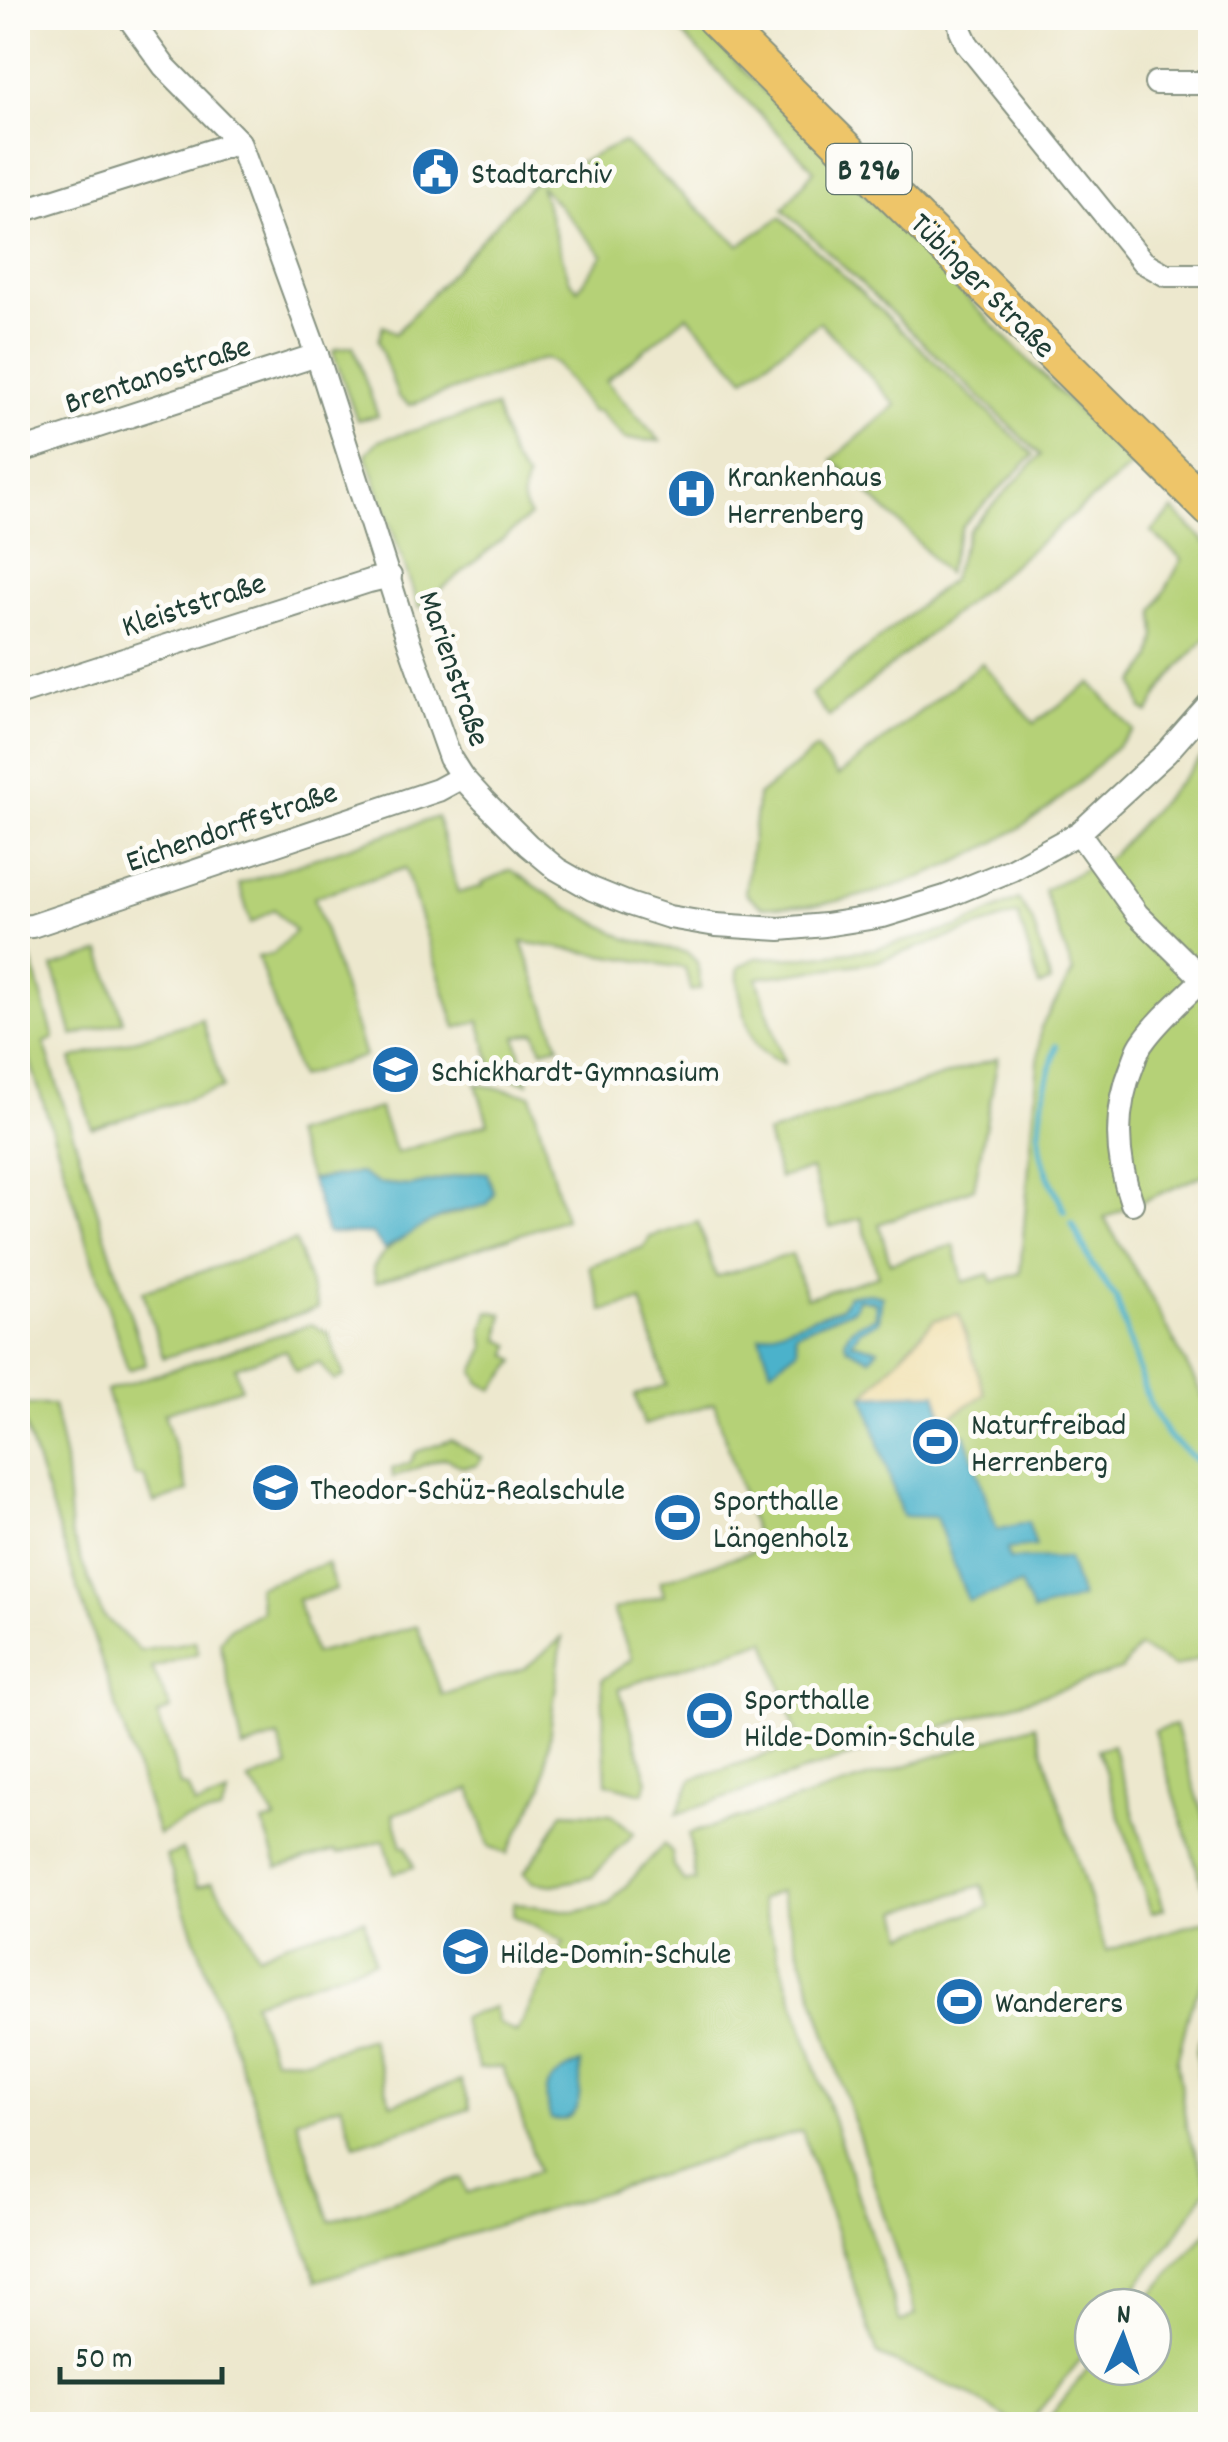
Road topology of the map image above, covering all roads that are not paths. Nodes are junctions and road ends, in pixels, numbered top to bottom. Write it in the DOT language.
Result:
graph roads {
  1 [pos="129,18"];
  2 [pos="714,18"];
  3 [pos="960,18"];
  4 [pos="1156,83"];
  5 [pos="1210,83"];
  6 [pos="239,142"];
  7 [pos="18,212"];
  8 [pos="1210,275"];
  9 [pos="317,355"];
  10 [pos="18,452"];
  11 [pos="1210,509"];
  12 [pos="390,576"];
  13 [pos="18,694"];
  14 [pos="1210,703"];
  15 [pos="462,777"];
  16 [pos="1080,833"];
  17 [pos="18,927"];
  18 [pos="1132,1202"];
  1 -- 6 [label="street, Marienstraße"];
  2 -- 11 [label="main road, Tübinger Straße / B 296"];
  3 -- 8 [label="street"];
  4 -- 5 [label="street"];
  6 -- 7 [label="street"];
  6 -- 9 [label="street, Marienstraße"];
  9 -- 10 [label="street, Brentanostraße"];
  9 -- 12 [label="street, Marienstraße"];
  12 -- 13 [label="street, Kleiststraße"];
  12 -- 15 [label="street, Marienstraße"];
  14 -- 16 [label="street, Marienstraße"];
  15 -- 16 [label="street, Marienstraße"];
  15 -- 17 [label="street, Eichendorffstraße"];
  16 -- 18 [label="street"];
}
